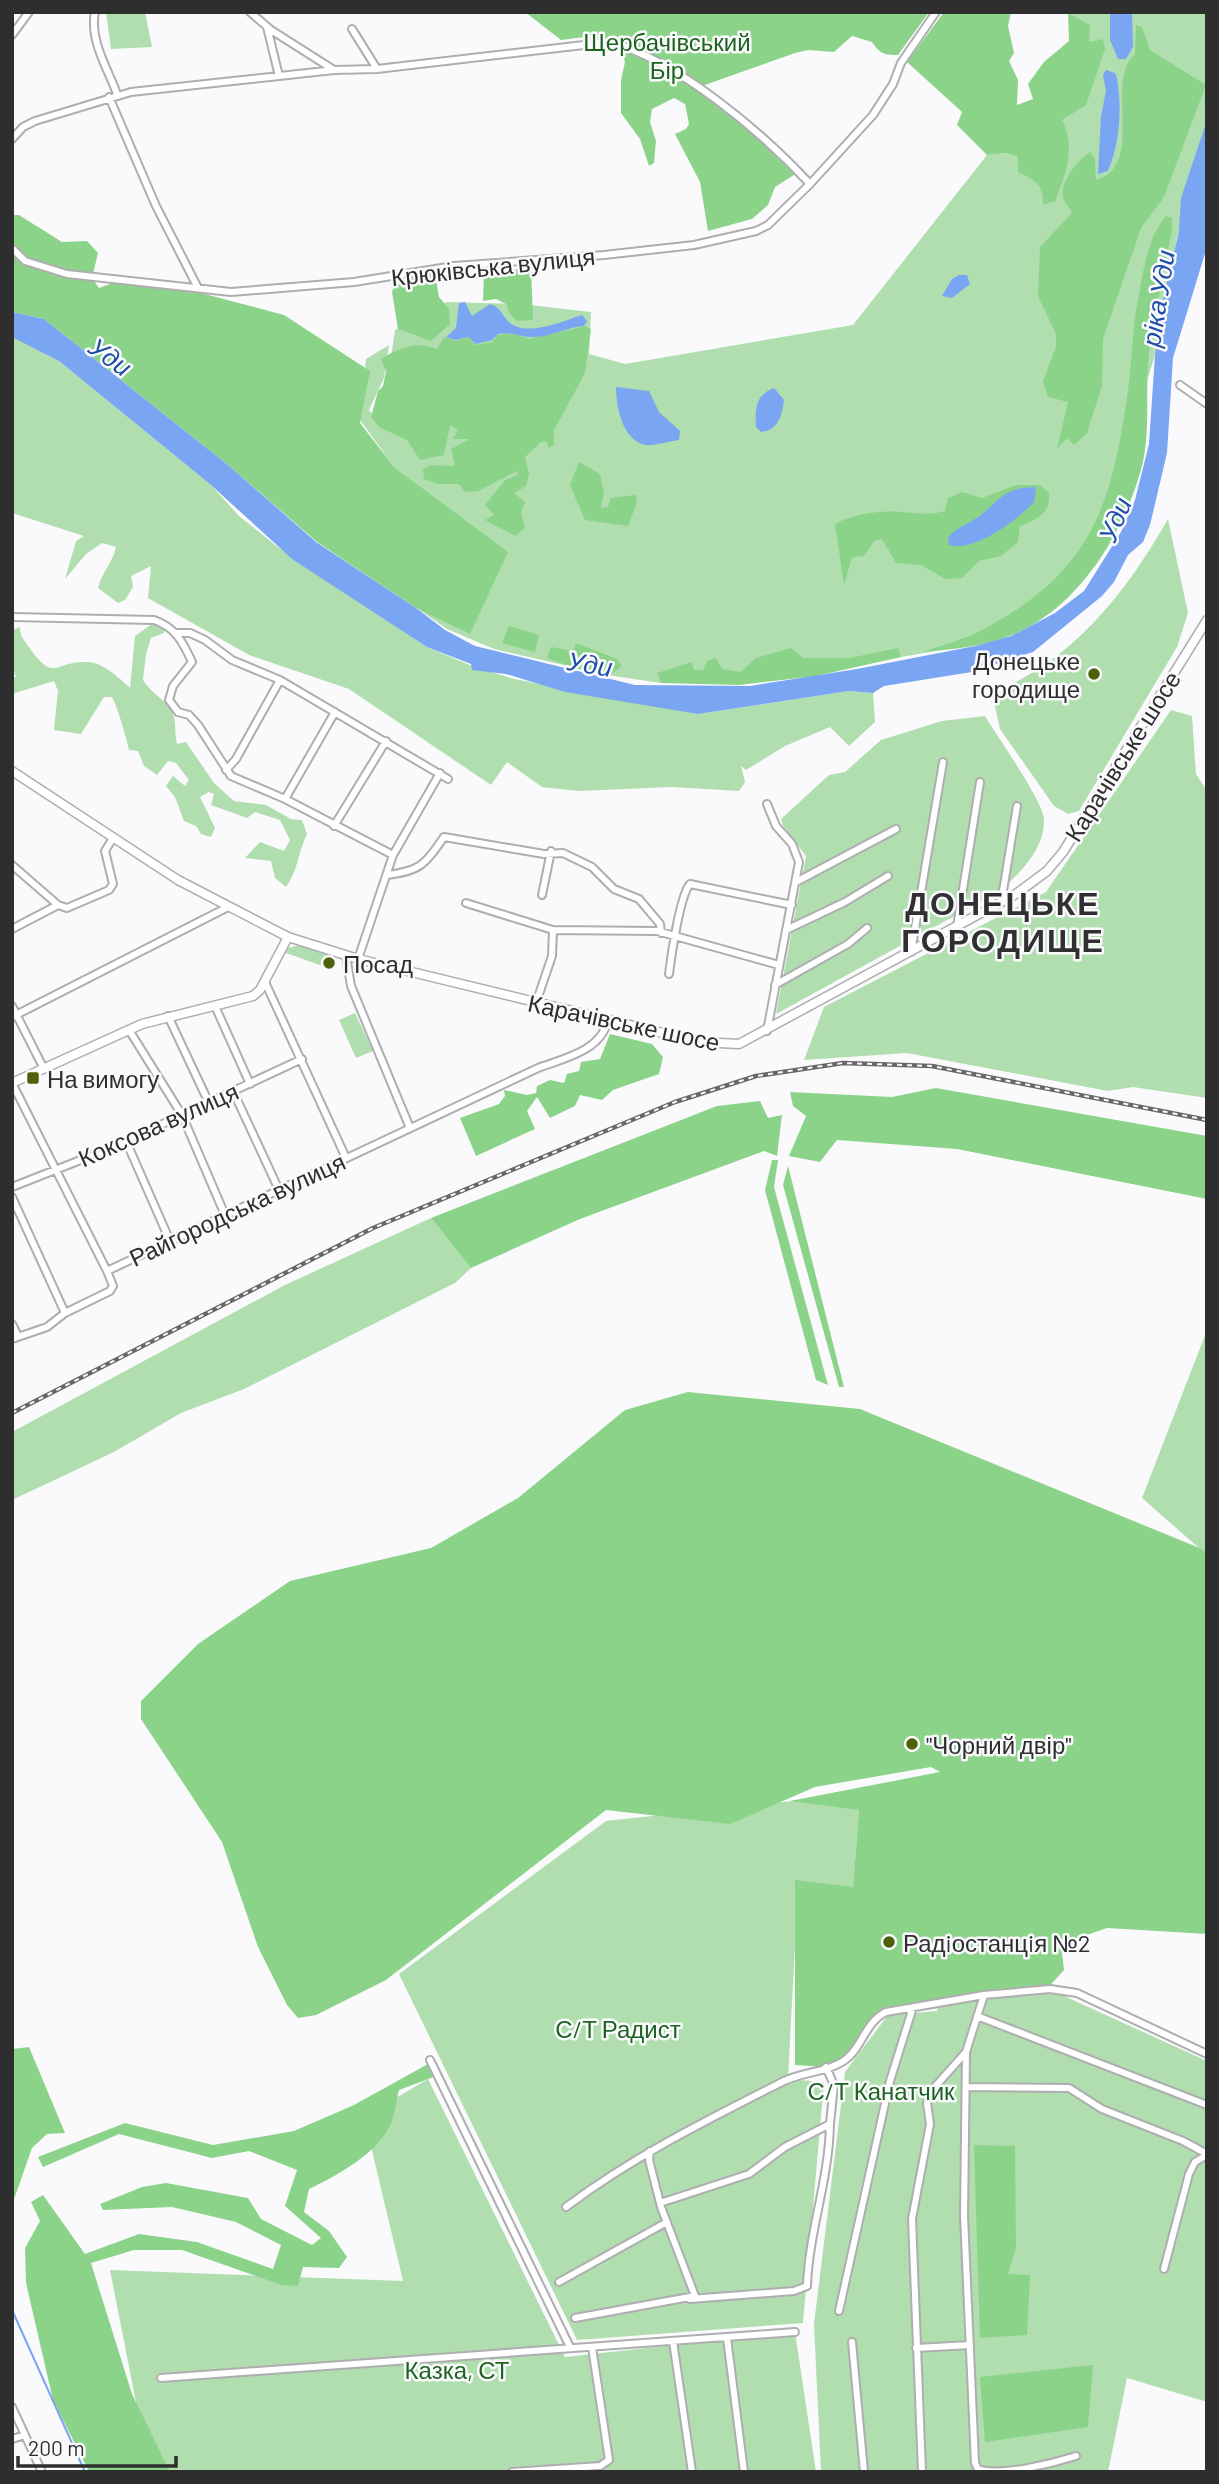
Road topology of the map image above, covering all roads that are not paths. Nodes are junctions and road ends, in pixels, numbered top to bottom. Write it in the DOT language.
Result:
graph roads {
  1 [pos="29,12"];
  2 [pos="95,12"];
  3 [pos="250,12"];
  4 [pos="936,12"];
  5 [pos="267,27"];
  6 [pos="352,29"];
  7 [pos="12,35"];
  8 [pos="377,69"];
  9 [pos="334,70"];
  10 [pos="279,76"];
  11 [pos="117,94"];
  12 [pos="109,97"];
  13 [pos="12,139"];
  14 [pos="810,184"];
  15 [pos="12,248"];
  16 [pos="197,286"];
  17 [pos="1180,385"];
  18 [pos="1207,404"];
  19 [pos="12,617"];
  20 [pos="1207,620"];
  21 [pos="176,633"];
  22 [pos="280,680"];
  23 [pos="335,712"];
  24 [pos="386,741"];
  25 [pos="943,762"];
  26 [pos="226,770"];
  27 [pos="12,771"];
  28 [pos="440,773"];
  29 [pos="448,779"];
  30 [pos="980,782"];
  31 [pos="285,799"];
  32 [pos="767,804"];
  33 [pos="1017,806"];
  34 [pos="334,826"];
  35 [pos="896,829"];
  36 [pos="113,838"];
  37 [pos="551,852"];
  38 [pos="393,855"];
  39 [pos="12,866"];
  40 [pos="387,875"];
  41 [pos="888,876"];
  42 [pos="796,881"];
  43 [pos="542,895"];
  44 [pos="1001,902"];
  45 [pos="467,903"];
  46 [pos="58,905"];
  47 [pos="792,905"];
  48 [pos="228,907"];
  49 [pos="957,927"];
  50 [pos="867,928"];
  51 [pos="12,929"];
  52 [pos="553,930"];
  53 [pos="786,930"];
  54 [pos="661,933"];
  55 [pos="288,937"];
  56 [pos="673,938"];
  57 [pos="911,952"];
  58 [pos="346,956"];
  59 [pos="358,959"];
  60 [pos="779,965"];
  61 [pos="669,974"];
  62 [pos="265,982"];
  63 [pos="775,985"];
  64 [pos="536,1003"];
  65 [pos="12,1006"];
  66 [pos="215,1006"];
  67 [pos="15,1016"];
  68 [pos="168,1016"];
  69 [pos="608,1020"];
  70 [pos="129,1030"];
  71 [pos="766,1031"];
  72 [pos="302,1059"];
  73 [pos="43,1067"];
  74 [pos="12,1083"];
  75 [pos="250,1084"];
  76 [pos="233,1091"];
  77 [pos="209,1103"];
  78 [pos="182,1115"];
  79 [pos="410,1128"];
  80 [pos="126,1141"];
  81 [pos="346,1158"];
  82 [pos="55,1168"];
  83 [pos="12,1187"];
  84 [pos="279,1190"];
  85 [pos="12,1197"];
  86 [pos="225,1215"];
  87 [pos="170,1241"];
  88 [pos="107,1271"];
  89 [pos="65,1313"];
  90 [pos="12,1324"];
  91 [pos="15,1338"];
  92 [pos="984,1995"];
  93 [pos="913,2007"];
  94 [pos="977,2016"];
  95 [pos="966,2052"];
  96 [pos="1207,2054"];
  97 [pos="430,2060"];
  98 [pos="826,2067"];
  99 [pos="967,2087"];
  100 [pos="1207,2105"];
  101 [pos="830,2124"];
  102 [pos="650,2151"];
  103 [pos="1207,2155"];
  104 [pos="660,2203"];
  105 [pos="566,2207"];
  106 [pos="667,2222"];
  107 [pos="1164,2269"];
  108 [pos="559,2282"];
  109 [pos="690,2299"];
  110 [pos="839,2311"];
  111 [pos="575,2318"];
  112 [pos="795,2332"];
  113 [pos="727,2337"];
  114 [pos="673,2342"];
  115 [pos="852,2342"];
  116 [pos="970,2345"];
  117 [pos="570,2347"];
  118 [pos="592,2347"];
  119 [pos="916,2348"];
  120 [pos="161,2378"];
  121 [pos="12,2407"];
  122 [pos="25,2435"];
  123 [pos="12,2439"];
  124 [pos="1076,2456"];
  125 [pos="1054,2463"];
  126 [pos="978,2470"];
  127 [pos="42,2472"];
  128 [pos="512,2472"];
  129 [pos="692,2472"];
  130 [pos="744,2472"];
  131 [pos="864,2472"];
  132 [pos="922,2472"];
  133 [pos="1054,2472"];
  1 -- 7 [label="street"];
  2 -- 11 [label="street"];
  3 -- 5 [label="street"];
  4 -- 14 [label="street, Крюківська вулиця"];
  5 -- 9 [label="street"];
  5 -- 10 [label="street"];
  6 -- 8 [label="street"];
  8 -- 9 [label="street"];
  8 -- 14 [label="street"];
  9 -- 10 [label="street"];
  10 -- 11 [label="street"];
  11 -- 12 [label="street"];
  12 -- 13 [label="street"];
  12 -- 16 [label="street"];
  14 -- 16 [label="street, Крюківська вулиця"];
  15 -- 16 [label="street, Крюківська вулиця"];
  17 -- 18 [label="street"];
  19 -- 21 [label="street"];
  20 -- 44 [label="main road, Карачівське шосе"];
  21 -- 22 [label="street"];
  21 -- 26 [label="street"];
  22 -- 23 [label="street"];
  22 -- 26 [label="street"];
  23 -- 24 [label="street"];
  23 -- 31 [label="street"];
  24 -- 28 [label="street"];
  24 -- 34 [label="street"];
  25 -- 57 [label="street"];
  26 -- 31 [label="street"];
  27 -- 36 [label="main road, Карачівське шосе"];
  28 -- 29 [label="street"];
  28 -- 38 [label="street"];
  30 -- 49 [label="street"];
  31 -- 34 [label="street"];
  32 -- 42 [label="street"];
  33 -- 44 [label="street"];
  34 -- 38 [label="street"];
  35 -- 42 [label="street"];
  36 -- 46 [label="street"];
  36 -- 48 [label="main road, Карачівське шосе"];
  37 -- 40 [label="street"];
  37 -- 43 [label="street"];
  37 -- 54 [label="street"];
  38 -- 40 [label="street"];
  39 -- 46 [label="street"];
  40 -- 59 [label="street"];
  41 -- 53 [label="street"];
  42 -- 47 [label="street"];
  44 -- 49 [label="main road, Карачівське шосе"];
  45 -- 52 [label="street"];
  46 -- 51 [label="street"];
  47 -- 53 [label="street"];
  47 -- 56 [label="street"];
  48 -- 55 [label="main road, Карачівське шосе"];
  48 -- 67 [label="street"];
  49 -- 57 [label="main road, Карачівське шосе"];
  50 -- 63 [label="street"];
  52 -- 54 [label="street"];
  52 -- 64 [label="street"];
  53 -- 60 [label="street"];
  54 -- 56 [label="street"];
  55 -- 58 [label="main road, Карачівське шосе"];
  55 -- 62 [label="main road"];
  56 -- 60 [label="street"];
  56 -- 61 [label="street"];
  57 -- 71 [label="main road, Карачівське шосе"];
  58 -- 59 [label="main road, Карачівське шосе"];
  58 -- 79 [label="street"];
  59 -- 64 [label="main road, Карачівське шосе"];
  60 -- 63 [label="street"];
  62 -- 66 [label="main road"];
  62 -- 72 [label="street"];
  63 -- 71 [label="street"];
  64 -- 69 [label="main road, Карачівське шосе"];
  65 -- 67 [label="street"];
  66 -- 68 [label="main road"];
  66 -- 75 [label="street"];
  67 -- 73 [label="street"];
  68 -- 70 [label="main road"];
  68 -- 77 [label="street"];
  69 -- 71 [label="main road, Карачівське шосе"];
  69 -- 79 [label="street, Райгородська вулиця"];
  70 -- 73 [label="main road"];
  70 -- 78 [label="street"];
  72 -- 75 [label="street, Коксова вулиця"];
  72 -- 81 [label="street"];
  73 -- 74 [label="main road"];
  74 -- 82 [label="street"];
  75 -- 76 [label="street, Коксова вулиця"];
  76 -- 77 [label="street, Коксова вулиця"];
  76 -- 84 [label="street"];
  77 -- 78 [label="street, Коксова вулиця"];
  78 -- 80 [label="street, Коксова вулиця"];
  78 -- 86 [label="street"];
  79 -- 81 [label="street, Райгородська вулиця"];
  80 -- 82 [label="street, Коксова вулиця"];
  80 -- 87 [label="street"];
  81 -- 84 [label="street, Райгородська вулиця"];
  82 -- 83 [label="street, Коксова вулиця"];
  82 -- 88 [label="street"];
  84 -- 86 [label="street, Райгородська вулиця"];
  85 -- 89 [label="street"];
  86 -- 87 [label="street, Райгородська вулиця"];
  87 -- 88 [label="street, Райгородська вулиця"];
  88 -- 89 [label="street, Райгородська вулиця"];
  89 -- 91 [label="street, Райгородська вулиця"];
  90 -- 91 [label="street"];
  92 -- 93 [label="street"];
  92 -- 94 [label="street"];
  92 -- 96 [label="street"];
  93 -- 98 [label="street"];
  93 -- 110 [label="street"];
  94 -- 95 [label="street"];
  94 -- 100 [label="street"];
  95 -- 99 [label="street"];
  95 -- 119 [label="street"];
  97 -- 117 [label="street"];
  98 -- 101 [label="street"];
  98 -- 102 [label="street"];
  99 -- 103 [label="street"];
  99 -- 116 [label="street"];
  101 -- 104 [label="street"];
  101 -- 109 [label="street"];
  102 -- 104 [label="street"];
  102 -- 105 [label="street"];
  103 -- 107 [label="street"];
  104 -- 106 [label="street"];
  106 -- 108 [label="street"];
  106 -- 109 [label="street"];
  109 -- 111 [label="street"];
  112 -- 113 [label="street"];
  113 -- 114 [label="street"];
  113 -- 130 [label="street"];
  114 -- 118 [label="street"];
  114 -- 129 [label="street"];
  115 -- 131 [label="street"];
  116 -- 119 [label="street"];
  116 -- 126 [label="street"];
  117 -- 118 [label="street"];
  117 -- 120 [label="street"];
  118 -- 128 [label="street"];
  119 -- 132 [label="street"];
  121 -- 122 [label="street"];
  122 -- 123 [label="street"];
  122 -- 127 [label="street"];
  124 -- 125 [label="street"];
  125 -- 126 [label="street"];
  125 -- 133 [label="street"];
}
